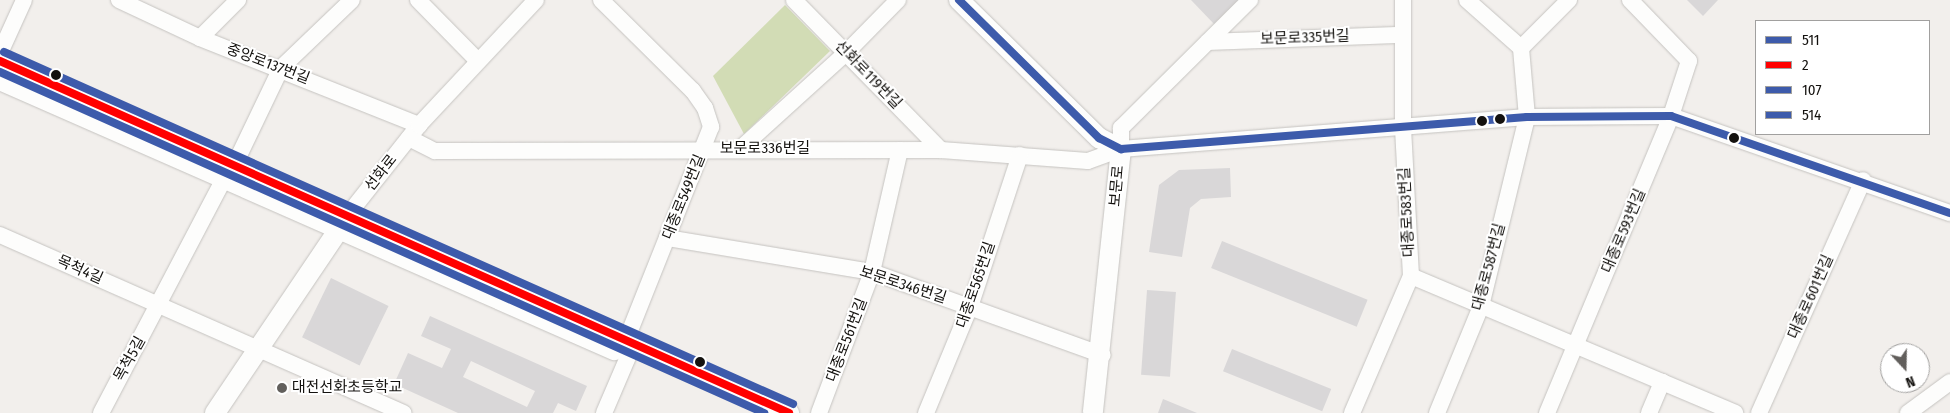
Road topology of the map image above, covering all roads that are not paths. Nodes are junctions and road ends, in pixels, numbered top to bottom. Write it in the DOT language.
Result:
graph roads {
  1 [pos="24,0"];
  2 [pos="119,0"];
  3 [pos="238,0"];
  4 [pos="352,0"];
  5 [pos="418,0"];
  6 [pos="536,0"];
  7 [pos="601,0"];
  8 [pos="794,0"];
  9 [pos="898,0"];
  10 [pos="959,0"];
  11 [pos="1250,0"];
  12 [pos="1403,0"];
  13 [pos="1467,0"];
  14 [pos="1569,0"];
  15 [pos="1630,0"];
  16 [pos="1402,34"];
  17 [pos="200,38"];
  18 [pos="1208,42"];
  19 [pos="1521,48"];
  20 [pos="0,52"];
  21 [pos="846,53"];
  22 [pos="478,60"];
  23 [pos="0,61"];
  24 [pos="280,68"];
  25 [pos="0,80"];
  26 [pos="1671,116"];
  27 [pos="1527,117"];
  28 [pos="419,124"];
  29 [pos="1403,126"];
  30 [pos="409,138"];
  31 [pos="703,148"];
  32 [pos="740,149"];
  33 [pos="1121,149"];
  34 [pos="900,150"];
  35 [pos="941,150"];
  36 [pos="1020,156"];
  37 [pos="229,172"];
  38 [pos="1863,180"];
  39 [pos="1950,213"];
  40 [pos="343,223"];
  41 [pos="0,235"];
  42 [pos="667,238"];
  43 [pos="872,272"];
  44 [pos="1410,276"];
  45 [pos="160,305"];
  46 [pos="1481,306"];
  47 [pos="970,308"];
  48 [pos="1576,346"];
  49 [pos="256,348"];
  50 [pos="627,349"];
  51 [pos="1102,355"];
  52 [pos="1662,382"];
  53 [pos="1950,382"];
  54 [pos="101,413"];
  55 [pos="215,413"];
  56 [pos="404,413"];
  57 [pos="604,413"];
  58 [pos="756,413"];
  59 [pos="789,413"];
  60 [pos="819,413"];
  61 [pos="926,413"];
  62 [pos="1093,413"];
  63 [pos="1352,413"];
  64 [pos="1437,413"];
  65 [pos="1547,413"];
  66 [pos="1649,413"];
  67 [pos="1735,413"];
  68 [pos="1759,413"];
  69 [pos="1908,413"];
  1 -- 20 [label="street"];
  2 -- 17 [label="street, 중앙로137번길"];
  3 -- 17 [label="street"];
  4 -- 24 [label="street"];
  5 -- 22 [label="street"];
  6 -- 22 [label="street, 선화로"];
  7 -- 31 [label="street, 대종로549번길"];
  8 -- 21 [label="street, 선화로119번길"];
  9 -- 21 [label="street"];
  10 -- 33 [label="main road, 보문로"];
  11 -- 18 [label="street"];
  12 -- 16 [label="street, 대종로583번길"];
  13 -- 19 [label="street"];
  14 -- 19 [label="street"];
  15 -- 26 [label="street, 대종로593번길"];
  16 -- 18 [label="street, 보문로335번길"];
  16 -- 29 [label="street, 대종로583번길"];
  17 -- 24 [label="street, 중앙로137번길"];
  18 -- 33 [label="street"];
  19 -- 27 [label="street, 대종로587번길"];
  21 -- 32 [label="street"];
  21 -- 35 [label="street, 선화로119번길"];
  22 -- 28 [label="street, 선화로"];
  23 -- 37 [label="main road"];
  24 -- 28 [label="street, 중앙로137번길"];
  24 -- 37 [label="street"];
  25 -- 37 [label="main road"];
  26 -- 27 [label="street, 보문로336번길"];
  26 -- 38 [label="street, 보문로336번길"];
  26 -- 48 [label="street, 대종로593번길"];
  27 -- 29 [label="street, 보문로336번길"];
  27 -- 46 [label="street, 대종로587번길"];
  28 -- 30 [label="street, 선화로"];
  29 -- 33 [label="street, 보문로336번길"];
  29 -- 44 [label="street, 대종로583번길"];
  30 -- 31 [label="street, 보문로336번길"];
  30 -- 40 [label="street, 선화로"];
  31 -- 32 [label="street, 보문로336번길"];
  31 -- 42 [label="street, 대종로549번길"];
  32 -- 34 [label="street, 보문로336번길"];
  33 -- 36 [label="street, 보문로336번길"];
  33 -- 51 [label="main road, 보문로"];
  34 -- 35 [label="street, 보문로336번길"];
  34 -- 43 [label="street, 대종로561번길"];
  35 -- 36 [label="street, 보문로336번길"];
  36 -- 47 [label="street, 대종로565번길"];
  37 -- 40 [label="main road"];
  37 -- 45 [label="street"];
  38 -- 39 [label="street, 보문로336번길"];
  38 -- 68 [label="street, 대종로601번길"];
  40 -- 49 [label="main road, 선화로"];
  40 -- 50 [label="main road"];
  41 -- 45 [label="street, 목척4길"];
  42 -- 43 [label="street, 보문로346번길"];
  42 -- 50 [label="street, 대종로549번길"];
  43 -- 47 [label="street, 보문로346번길"];
  43 -- 60 [label="street, 대종로561번길"];
  44 -- 46 [label="street"];
  44 -- 63 [label="street, 대종로583번길"];
  45 -- 49 [label="street, 목척4길"];
  45 -- 54 [label="street, 목척5길"];
  46 -- 48 [label="street"];
  46 -- 64 [label="street, 대종로587번길"];
  47 -- 51 [label="street, 보문로346번길"];
  47 -- 61 [label="street, 대종로565번길"];
  48 -- 52 [label="street"];
  48 -- 65 [label="street, 대종로593번길"];
  49 -- 55 [label="main road, 선화로"];
  49 -- 56 [label="street, 목척4길"];
  50 -- 57 [label="street, 대종로549번길"];
  50 -- 58 [label="main road"];
  50 -- 59 [label="main road"];
  51 -- 62 [label="main road, 보문로"];
  52 -- 66 [label="street"];
  52 -- 67 [label="street"];
  53 -- 69 [label="street"];
}
